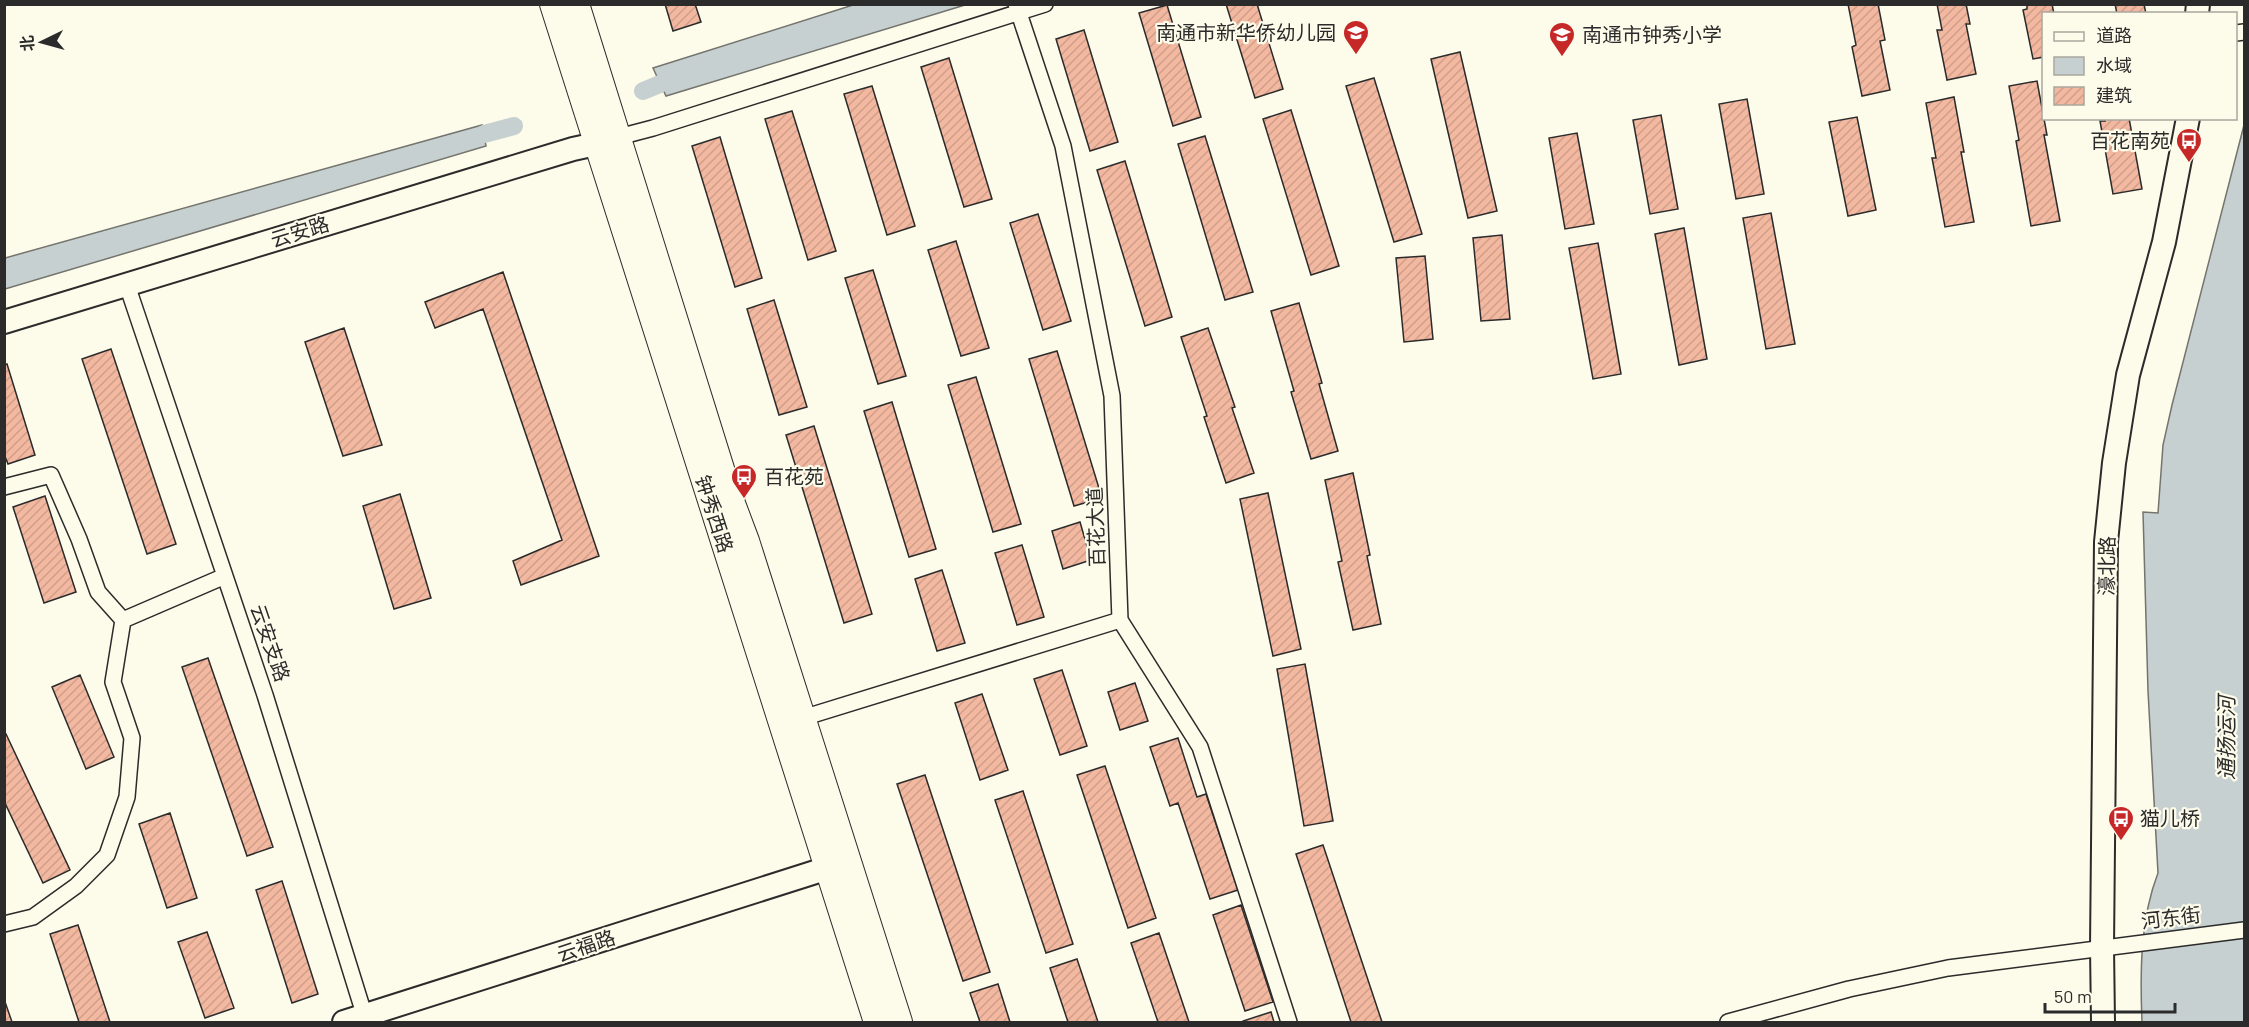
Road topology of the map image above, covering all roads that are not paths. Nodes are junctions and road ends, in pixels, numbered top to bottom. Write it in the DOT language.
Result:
graph roads {
  1 [pos="553,4"];
  2 [pos="576,4"];
  3 [pos="1045,4"];
  4 [pos="1017,9"];
  5 [pos="2188,120"];
  6 [pos="608,140"];
  7 [pos="127,285"];
  8 [pos="4,322"];
  9 [pos="4,487"];
  10 [pos="225,576"];
  11 [pos="123,620"];
  12 [pos="1120,620"];
  13 [pos="792,721"];
  14 [pos="828,868"];
  15 [pos="4,924"];
  16 [pos="2244,930"];
  17 [pos="2102,947"];
  18 [pos="355,1020"];
  19 [pos="877,1023"];
  20 [pos="899,1023"];
  21 [pos="1289,1023"];
  22 [pos="1728,1023"];
  23 [pos="2103,1023"];
  1 -- 6 [label="main road, 钟秀西路"];
  2 -- 6 [label="main road, 钟秀西路"];
  3 -- 4 [label="street"];
  4 -- 6 [label="street"];
  4 -- 12 [label="street, 百花大道"];
  5 -- 17 [label="street, 濠北路"];
  6 -- 7 [label="street, 云安路"];
  6 -- 13 [label="main road, 钟秀西路"];
  7 -- 8 [label="street, 云安路"];
  7 -- 10 [label="street, 云安支路"];
  9 -- 11 [label="street"];
  10 -- 11 [label="street"];
  10 -- 18 [label="street, 云安支路"];
  11 -- 15 [label="street"];
  12 -- 13 [label="street"];
  12 -- 21 [label="street"];
  13 -- 14 [label="main road, 钟秀西路"];
  13 -- 20 [label="main road, 钟秀西路"];
  14 -- 18 [label="street, 云福路"];
  14 -- 19 [label="main road, 钟秀西路"];
  16 -- 17 [label="street, 河东街"];
  17 -- 22 [label="street, 河东街"];
  17 -- 23 [label="street, 濠北路"];
}
